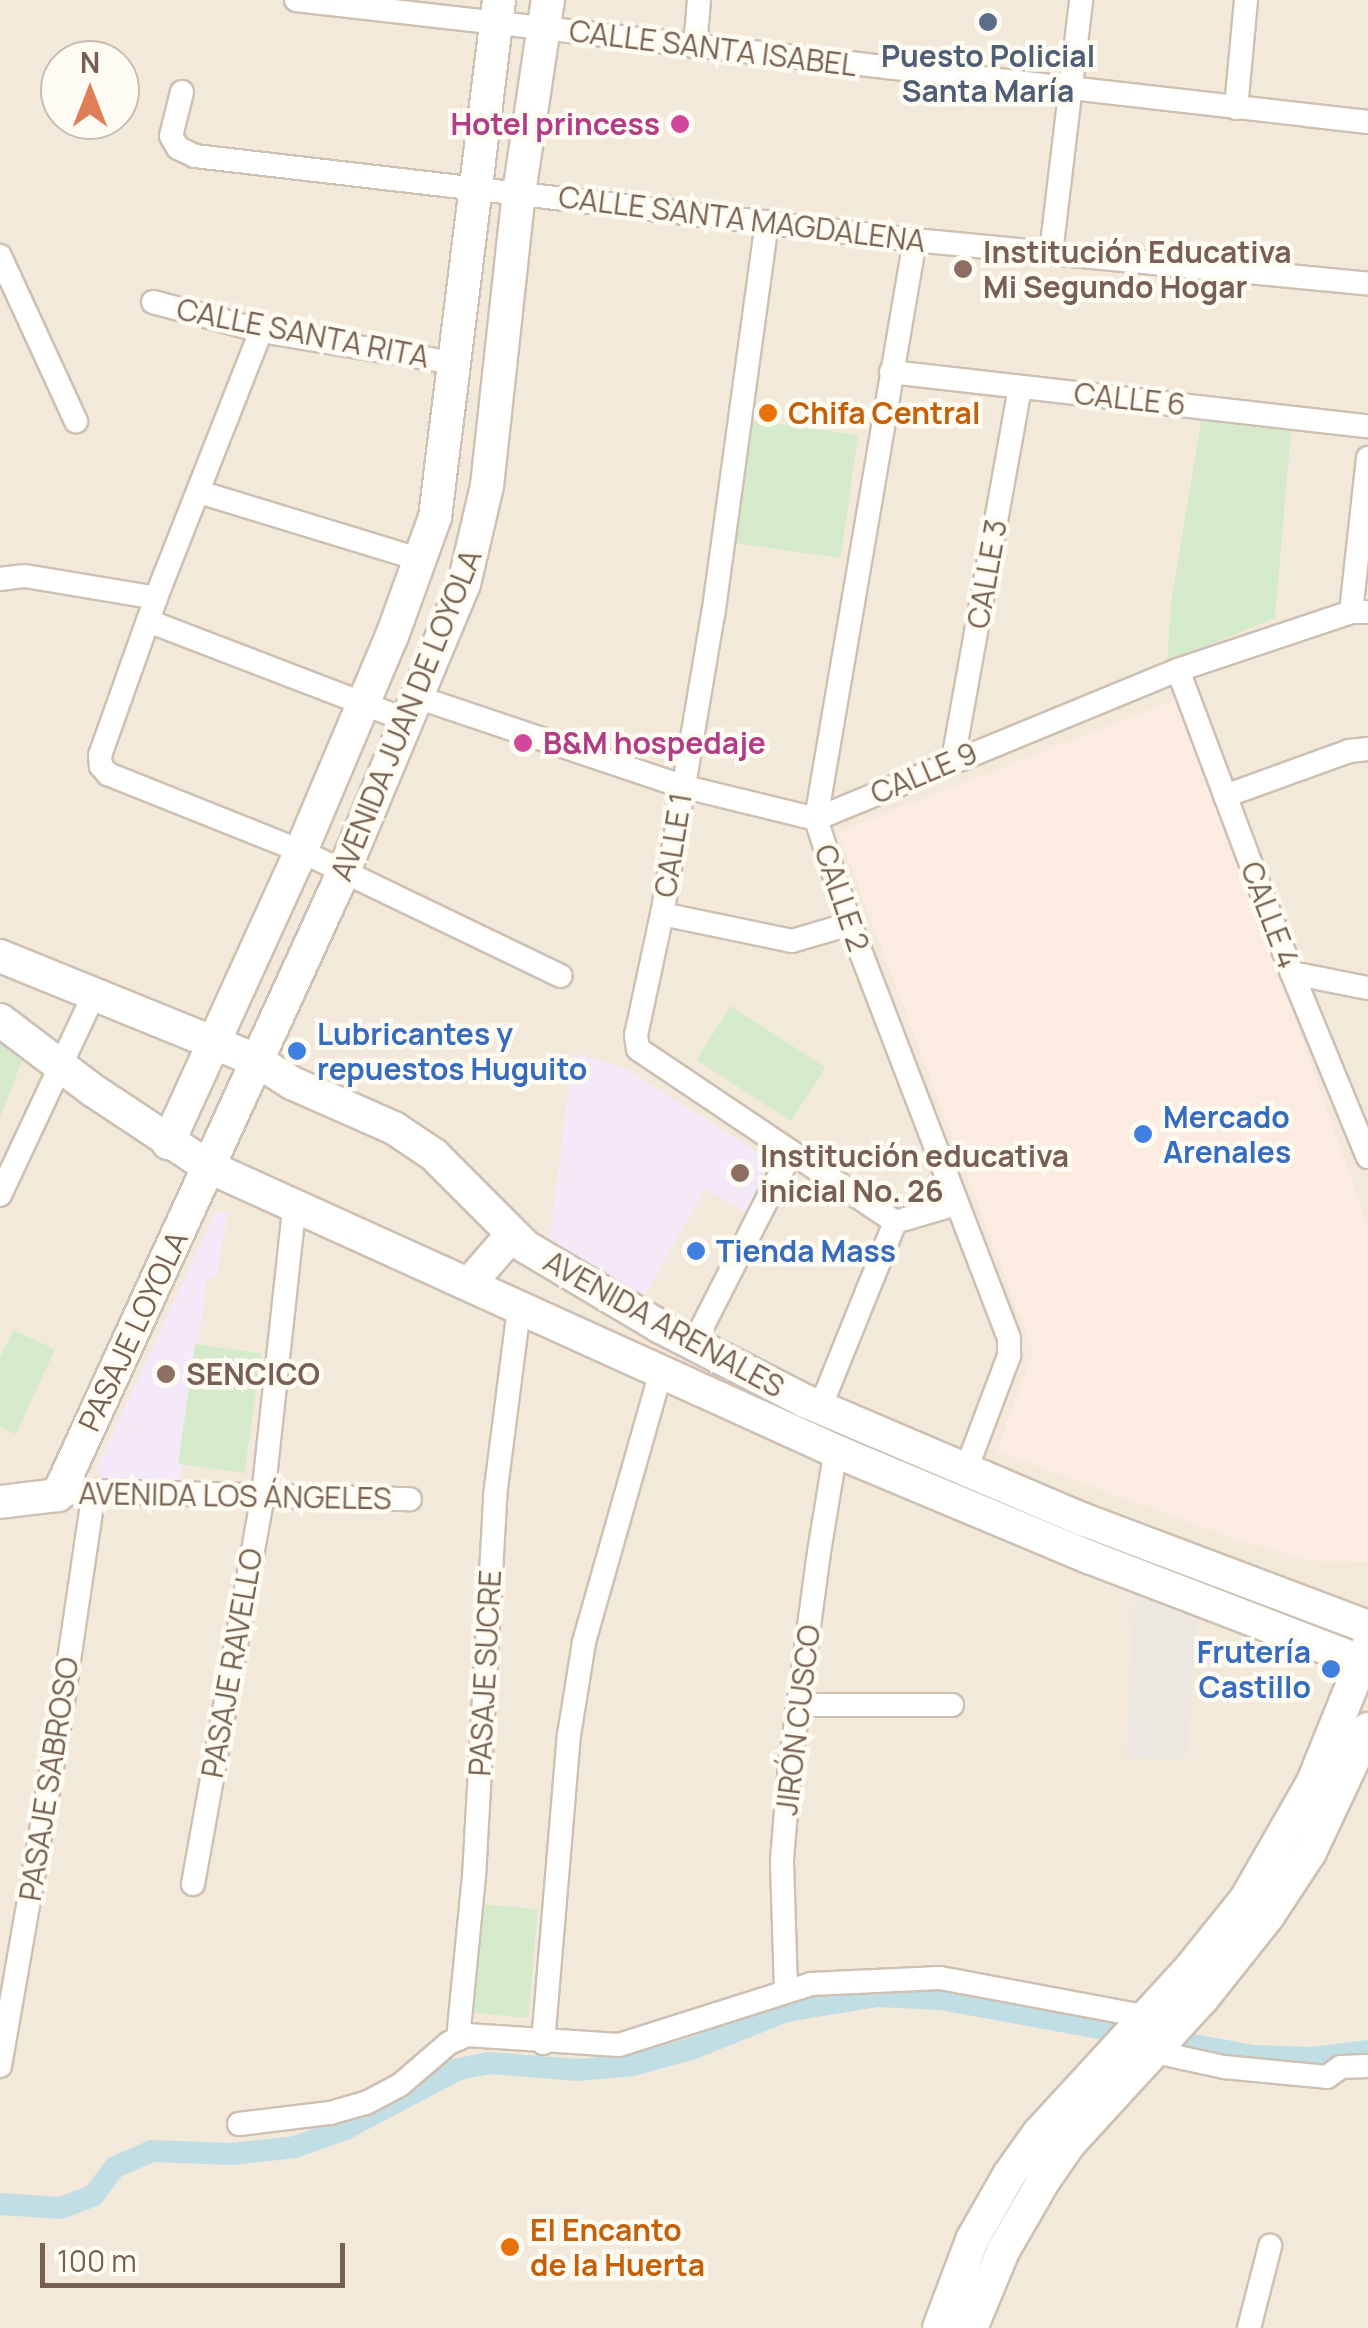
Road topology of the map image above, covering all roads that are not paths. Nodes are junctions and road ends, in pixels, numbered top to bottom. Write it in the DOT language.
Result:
graph roads {
  1 [pos="699,0"];
  2 [pos="1080,0"];
  3 [pos="1246,0"];
  4 [pos="311,1"];
  5 [pos="498,12"];
  6 [pos="546,14"];
  7 [pos="694,47"];
  8 [pos="1070,89"];
  9 [pos="182,92"];
  10 [pos="1236,108"];
  11 [pos="1368,122"];
  12 [pos="473,188"];
  13 [pos="519,194"];
  14 [pos="768,222"];
  15 [pos="915,240"];
  16 [pos="1051,253"];
  17 [pos="0,256"];
  18 [pos="1368,284"];
  19 [pos="153,302"];
  20 [pos="261,331"];
  21 [pos="454,363"];
  22 [pos="891,372"];
  23 [pos="1020,387"];
  24 [pos="76,421"];
  25 [pos="1368,426"];
  26 [pos="1368,458"];
  27 [pos="198,492"];
  28 [pos="422,560"];
  29 [pos="0,578"];
  30 [pos="156,598"];
  31 [pos="1360,612"];
  32 [pos="148,621"];
  33 [pos="1178,670"];
  34 [pos="362,703"];
  35 [pos="412,708"];
  36 [pos="1368,749"];
  37 [pos="953,760"];
  38 [pos="681,786"];
  39 [pos="1226,796"];
  40 [pos="816,819"];
  41 [pos="301,850"];
  42 [pos="343,874"];
  43 [pos="662,914"];
  44 [pos="850,924"];
  45 [pos="0,956"];
  46 [pos="1292,973"];
  47 [pos="561,976"];
  48 [pos="1368,988"];
  49 [pos="95,992"];
  50 [pos="0,1020"];
  51 [pos="214,1043"];
  52 [pos="256,1060"];
  53 [pos="61,1064"];
  54 [pos="168,1143"];
  55 [pos="790,1155"];
  56 [pos="1368,1157"];
  57 [pos="209,1167"];
  58 [pos="0,1195"];
  59 [pos="295,1203"];
  60 [pos="950,1205"];
  61 [pos="895,1222"];
  62 [pos="510,1237"];
  63 [pos="470,1283"];
  64 [pos="518,1308"];
  65 [pos="693,1344"];
  66 [pos="660,1375"];
  67 [pos="820,1408"];
  68 [pos="840,1453"];
  69 [pos="966,1470"];
  70 [pos="94,1490"];
  71 [pos="58,1495"];
  72 [pos="263,1496"];
  73 [pos="410,1498"];
  74 [pos="0,1502"];
  75 [pos="1368,1627"];
  76 [pos="1366,1657"];
  77 [pos="797,1705"];
  78 [pos="952,1706"];
  79 [pos="1368,1729"];
  80 [pos="193,1884"];
  81 [pos="786,1990"];
  82 [pos="1144,2016"];
  83 [pos="458,2039"];
  84 [pos="542,2043"];
  85 [pos="1156,2052"];
  86 [pos="0,2066"];
  87 [pos="1368,2066"];
  88 [pos="239,2124"];
  89 [pos="1270,2246"];
  90 [pos="939,2328"];
  91 [pos="971,2328"];
  92 [pos="1249,2328"];
  1 -- 7 [label="street"];
  2 -- 8 [label="street"];
  3 -- 10 [label="street"];
  4 -- 5 [label="street, CALLE SANTA ISABEL"];
  5 -- 6 [label="street, CALLE SANTA ISABEL"];
  5 -- 12 [label="street, AVENIDA JUAN DE LOYOLA"];
  6 -- 7 [label="street, CALLE SANTA ISABEL"];
  6 -- 13 [label="street, AVENIDA JUAN DE LOYOLA"];
  7 -- 8 [label="street, CALLE SANTA ISABEL"];
  8 -- 10 [label="street, CALLE SANTA ISABEL"];
  8 -- 16 [label="street"];
  9 -- 12 [label="street, CALLE SANTA MAGDALENA"];
  10 -- 11 [label="street, CALLE SANTA ISABEL"];
  12 -- 13 [label="street, CALLE SANTA MAGDALENA"];
  12 -- 21 [label="street, AVENIDA JUAN DE LOYOLA"];
  13 -- 14 [label="street, CALLE SANTA MAGDALENA"];
  13 -- 35 [label="street, AVENIDA JUAN DE LOYOLA"];
  14 -- 15 [label="street, CALLE SANTA MAGDALENA"];
  14 -- 38 [label="street, CALLE 1"];
  15 -- 16 [label="street, CALLE SANTA MAGDALENA"];
  15 -- 22 [label="street, CALLE 2"];
  16 -- 18 [label="street, CALLE SANTA MAGDALENA"];
  17 -- 24 [label="street"];
  19 -- 20 [label="street, CALLE SANTA RITA"];
  20 -- 21 [label="street, CALLE SANTA RITA"];
  20 -- 27 [label="street"];
  21 -- 28 [label="street, AVENIDA JUAN DE LOYOLA"];
  22 -- 23 [label="street, CALLE 6"];
  22 -- 40 [label="street, CALLE 2"];
  23 -- 25 [label="street, CALLE 6"];
  23 -- 37 [label="street, CALLE 3"];
  26 -- 31 [label="street"];
  27 -- 28 [label="street"];
  27 -- 30 [label="street"];
  28 -- 34 [label="street, AVENIDA JUAN DE LOYOLA"];
  29 -- 30 [label="street"];
  30 -- 32 [label="street"];
  31 -- 33 [label="street, CALLE 9"];
  32 -- 34 [label="street"];
  32 -- 41 [label="street"];
  33 -- 37 [label="street, CALLE 9"];
  33 -- 39 [label="street, CALLE 4"];
  34 -- 35 [label="street"];
  34 -- 41 [label="street, AVENIDA JUAN DE LOYOLA"];
  35 -- 38 [label="street"];
  35 -- 42 [label="street, AVENIDA JUAN DE LOYOLA"];
  36 -- 39 [label="street"];
  37 -- 40 [label="street, CALLE 9"];
  38 -- 40 [label="street"];
  38 -- 43 [label="street, CALLE 1"];
  39 -- 46 [label="street, CALLE 4"];
  40 -- 44 [label="street, CALLE 2"];
  41 -- 42 [label="street"];
  41 -- 51 [label="street, AVENIDA JUAN DE LOYOLA"];
  42 -- 47 [label="street"];
  42 -- 52 [label="street, AVENIDA JUAN DE LOYOLA"];
  43 -- 44 [label="street"];
  43 -- 55 [label="street, CALLE 1"];
  44 -- 60 [label="street, CALLE 2"];
  45 -- 49 [label="street, AVENIDA ARENALES"];
  46 -- 48 [label="street"];
  46 -- 56 [label="street, CALLE 4"];
  49 -- 51 [label="street, AVENIDA ARENALES"];
  49 -- 53 [label="street"];
  50 -- 53 [label="street, AVENIDA ARENALES"];
  51 -- 52 [label="street, AVENIDA ARENALES"];
  51 -- 54 [label="street, AVENIDA JUAN DE LOYOLA"];
  52 -- 57 [label="street, AVENIDA JUAN DE LOYOLA"];
  52 -- 62 [label="street, AVENIDA ARENALES"];
  53 -- 54 [label="street, AVENIDA ARENALES"];
  53 -- 58 [label="street"];
  54 -- 57 [label="street, AVENIDA ARENALES"];
  55 -- 61 [label="street, CALLE 1"];
  55 -- 65 [label="street"];
  57 -- 59 [label="street, AVENIDA ARENALES"];
  57 -- 71 [label="street, PASAJE LOYOLA"];
  59 -- 63 [label="street, AVENIDA ARENALES"];
  59 -- 72 [label="street, PASAJE RAVELLO"];
  60 -- 61 [label="street"];
  60 -- 69 [label="street, CALLE 2"];
  61 -- 67 [label="street"];
  62 -- 63 [label="street"];
  62 -- 65 [label="street, AVENIDA ARENALES"];
  63 -- 64 [label="street, AVENIDA ARENALES"];
  64 -- 66 [label="street, AVENIDA ARENALES"];
  64 -- 83 [label="street, PASAJE SUCRE"];
  65 -- 67 [label="street, AVENIDA ARENALES"];
  66 -- 68 [label="street, AVENIDA ARENALES"];
  66 -- 84 [label="street"];
  67 -- 69 [label="street, AVENIDA ARENALES"];
  68 -- 76 [label="street, AVENIDA ARENALES"];
  68 -- 77 [label="street, JIRÓN CUSCO"];
  69 -- 75 [label="street, AVENIDA ARENALES"];
  70 -- 71 [label="street, AVENIDA LOS ÁNGELES"];
  70 -- 72 [label="street, AVENIDA LOS ÁNGELES"];
  70 -- 86 [label="street, PASAJE SABROSO"];
  71 -- 74 [label="street, AVENIDA LOS ÁNGELES"];
  72 -- 73 [label="street, AVENIDA LOS ÁNGELES"];
  72 -- 80 [label="street, PASAJE RAVELLO"];
  76 -- 82 [label="street"];
  77 -- 78 [label="street"];
  77 -- 81 [label="street, JIRÓN CUSCO"];
  79 -- 85 [label="street"];
  81 -- 82 [label="street"];
  81 -- 84 [label="street"];
  82 -- 90 [label="street"];
  83 -- 84 [label="street"];
  83 -- 88 [label="street"];
  85 -- 87 [label="street"];
  85 -- 91 [label="street"];
  89 -- 92 [label="street"];
}
